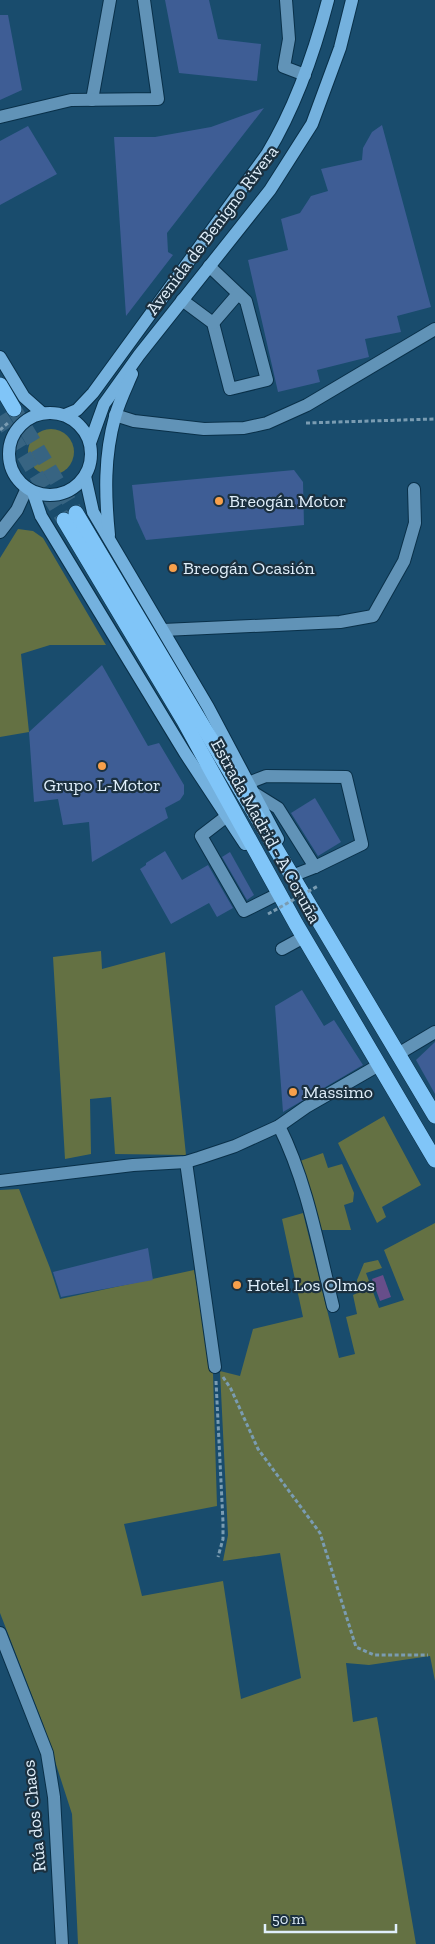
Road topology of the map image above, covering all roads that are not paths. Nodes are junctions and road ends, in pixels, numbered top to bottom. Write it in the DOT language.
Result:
graph roads {
  1 [pos="110,0"];
  2 [pos="144,0"];
  3 [pos="286,0"];
  4 [pos="328,0"];
  5 [pos="352,0"];
  6 [pos="305,75"];
  7 [pos="92,100"];
  8 [pos="0,117"];
  9 [pos="209,266"];
  10 [pos="238,294"];
  11 [pos="182,300"];
  12 [pos="213,323"];
  13 [pos="435,329"];
  14 [pos="139,355"];
  15 [pos="0,358"];
  16 [pos="0,385"];
  17 [pos="14,409"];
  18 [pos="42,413"];
  19 [pos="65,415"];
  20 [pos="115,415"];
  21 [pos="0,441"];
  22 [pos="90,443"];
  23 [pos="8,456"];
  24 [pos="85,476"];
  25 [pos="414,489"];
  26 [pos="30,490"];
  27 [pos="0,532"];
  28 [pos="109,538"];
  29 [pos="163,630"];
  30 [pos="251,788"];
  31 [pos="226,816"];
  32 [pos="315,867"];
  33 [pos="297,874"];
  34 [pos="278,894"];
  35 [pos="321,922"];
  36 [pos="300,931"];
  37 [pos="282,949"];
  38 [pos="435,1032"];
  39 [pos="398,1054"];
  40 [pos="379,1065"];
  41 [pos="435,1116"];
  42 [pos="279,1126"];
  43 [pos="435,1160"];
  44 [pos="186,1162"];
  45 [pos="0,1181"];
  46 [pos="333,1306"];
  47 [pos="216,1367"];
  48 [pos="0,1633"];
  49 [pos="62,1944"];
  1 -- 7 [label="street"];
  2 -- 7 [label="street"];
  3 -- 6 [label="street"];
  4 -- 6 [label="main road, Avenida de Benigno Rivera"];
  5 -- 9 [label="main road, Avenida de Benigno Rivera"];
  6 -- 19 [label="main road, Avenida de Benigno Rivera"];
  7 -- 8 [label="street"];
  9 -- 10 [label="street"];
  9 -- 11 [label="main road, Avenida de Benigno Rivera"];
  10 -- 12 [label="street"];
  10 -- 12 [label="street"];
  11 -- 12 [label="street"];
  11 -- 14 [label="main road, Avenida de Benigno Rivera"];
  13 -- 20 [label="street"];
  14 -- 20 [label="main road"];
  14 -- 22 [label="main road, Avenida de Benigno Rivera"];
  15 -- 18 [label="main road"];
  16 -- 17 [label="highway"];
  18 -- 19 [label="main road"];
  18 -- 23 [label="main road"];
  19 -- 22 [label="main road"];
  20 -- 28 [label="main road"];
  21 -- 23 [label="main road"];
  22 -- 24 [label="main road"];
  23 -- 26 [label="main road"];
  24 -- 26 [label="main road"];
  24 -- 28 [label="main road"];
  25 -- 29 [label="street"];
  26 -- 27 [label="street"];
  26 -- 31 [label="main road"];
  28 -- 29 [label="main road"];
  29 -- 30 [label="main road"];
  30 -- 32 [label="street"];
  30 -- 32 [label="street"];
  30 -- 33 [label="main road"];
  31 -- 34 [label="main road"];
  31 -- 34 [label="street"];
  32 -- 33 [label="street"];
  33 -- 35 [label="main road"];
  34 -- 36 [label="main road"];
  35 -- 36 [label="highway, Estrada Madrid - A Coruña"];
  35 -- 39 [label="highway, Estrada Madrid - A Coruña"];
  36 -- 37 [label="street"];
  36 -- 40 [label="highway, Estrada Madrid - A Coruña"];
  38 -- 39 [label="street"];
  39 -- 41 [label="highway, Estrada Madrid - A Coruña"];
  40 -- 42 [label="street"];
  40 -- 43 [label="highway, Estrada Madrid - A Coruña"];
  42 -- 44 [label="street"];
  42 -- 46 [label="street"];
  44 -- 45 [label="street"];
  44 -- 47 [label="street"];
  48 -- 49 [label="street, Rúa dos Chaos"];
}
